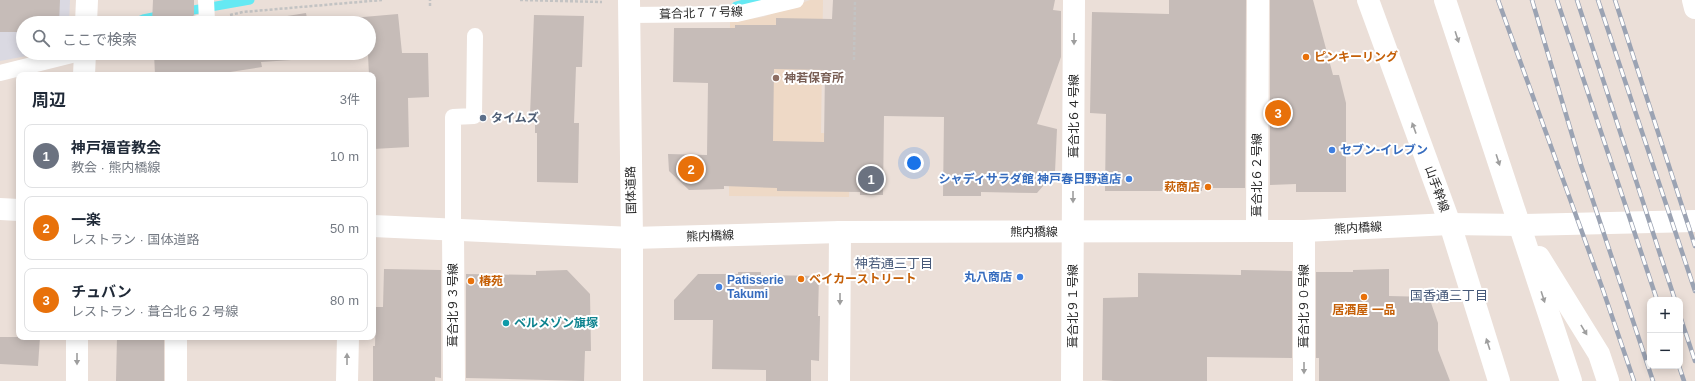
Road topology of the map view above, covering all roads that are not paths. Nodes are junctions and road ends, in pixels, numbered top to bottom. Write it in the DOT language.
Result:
graph roads {
  1 [pos="87,0"];
  2 [pos="796,0"];
  3 [pos="1074,0"];
  4 [pos="1258,0"];
  5 [pos="1368,0"];
  6 [pos="1444,0"];
  7 [pos="1693,0"];
  8 [pos="629,6"];
  9 [pos="1695,8"];
  10 [pos="86,16"];
  11 [pos="475,36"];
  12 [pos="51,60"];
  13 [pos="85,60"];
  14 [pos="0,72"];
  15 [pos="84,72"];
  16 [pos="0,209"];
  17 [pos="16,210"];
  18 [pos="1695,221"];
  19 [pos="1450,224"];
  20 [pos="1520,225"];
  21 [pos="376,226"];
  22 [pos="453,230"];
  23 [pos="1257,230"];
  24 [pos="1304,231"];
  25 [pos="840,232"];
  26 [pos="1073,232"];
  27 [pos="632,238"];
  28 [pos="77,340"];
  29 [pos="176,340"];
  30 [pos="348,340"];
  31 [pos="77,381"];
  32 [pos="176,381"];
  33 [pos="347,381"];
  34 [pos="454,381"];
  35 [pos="632,381"];
  36 [pos="839,381"];
  37 [pos="1072,381"];
  38 [pos="1304,381"];
  39 [pos="1499,381"];
  40 [pos="1571,381"];
  41 [pos="1608,381"];
  1 -- 10 [label="street"];
  2 -- 8 [label="lane, 葺合北７７号線"];
  3 -- 26 [label="street, 葺合北６４号線, one-way"];
  4 -- 23 [label="street, 葺合北６２号線"];
  19 -- 5 [label="street, 山手幹線, one-way"];
  6 -- 20 [label="street, one-way"];
  7 -- 9 [label="street"];
  8 -- 27 [label="street, 国体道路"];
  11 -- 22 [label="lane"];
  12 -- 14 [label="lane"];
  13 -- 15 [label="street"];
  16 -- 17 [label="street"];
  18 -- 20 [label="street, 熊内橋線"];
  19 -- 20 [label="street, 熊内橋線"];
  19 -- 24 [label="street, 熊内橋線"];
  39 -- 19 [label="street, 山手幹線, one-way"];
  20 -- 40 [label="street, one-way"];
  20 -- 41 [label="street, one-way"];
  21 -- 22 [label="street, 熊内橋線"];
  22 -- 27 [label="street, 熊内橋線"];
  22 -- 34 [label="street, 葺合北９３号線"];
  23 -- 24 [label="street, 熊内橋線"];
  23 -- 26 [label="street, 熊内橋線"];
  24 -- 38 [label="street, 葺合北９０号線, one-way"];
  25 -- 26 [label="street, 熊内橋線"];
  25 -- 27 [label="street, 熊内橋線"];
  25 -- 36 [label="street, one-way"];
  26 -- 37 [label="street, 葺合北９１号線"];
  27 -- 35 [label="street, 国体道路"];
  28 -- 31 [label="street, one-way"];
  29 -- 32 [label="street"];
  33 -- 30 [label="street, one-way"];
}
